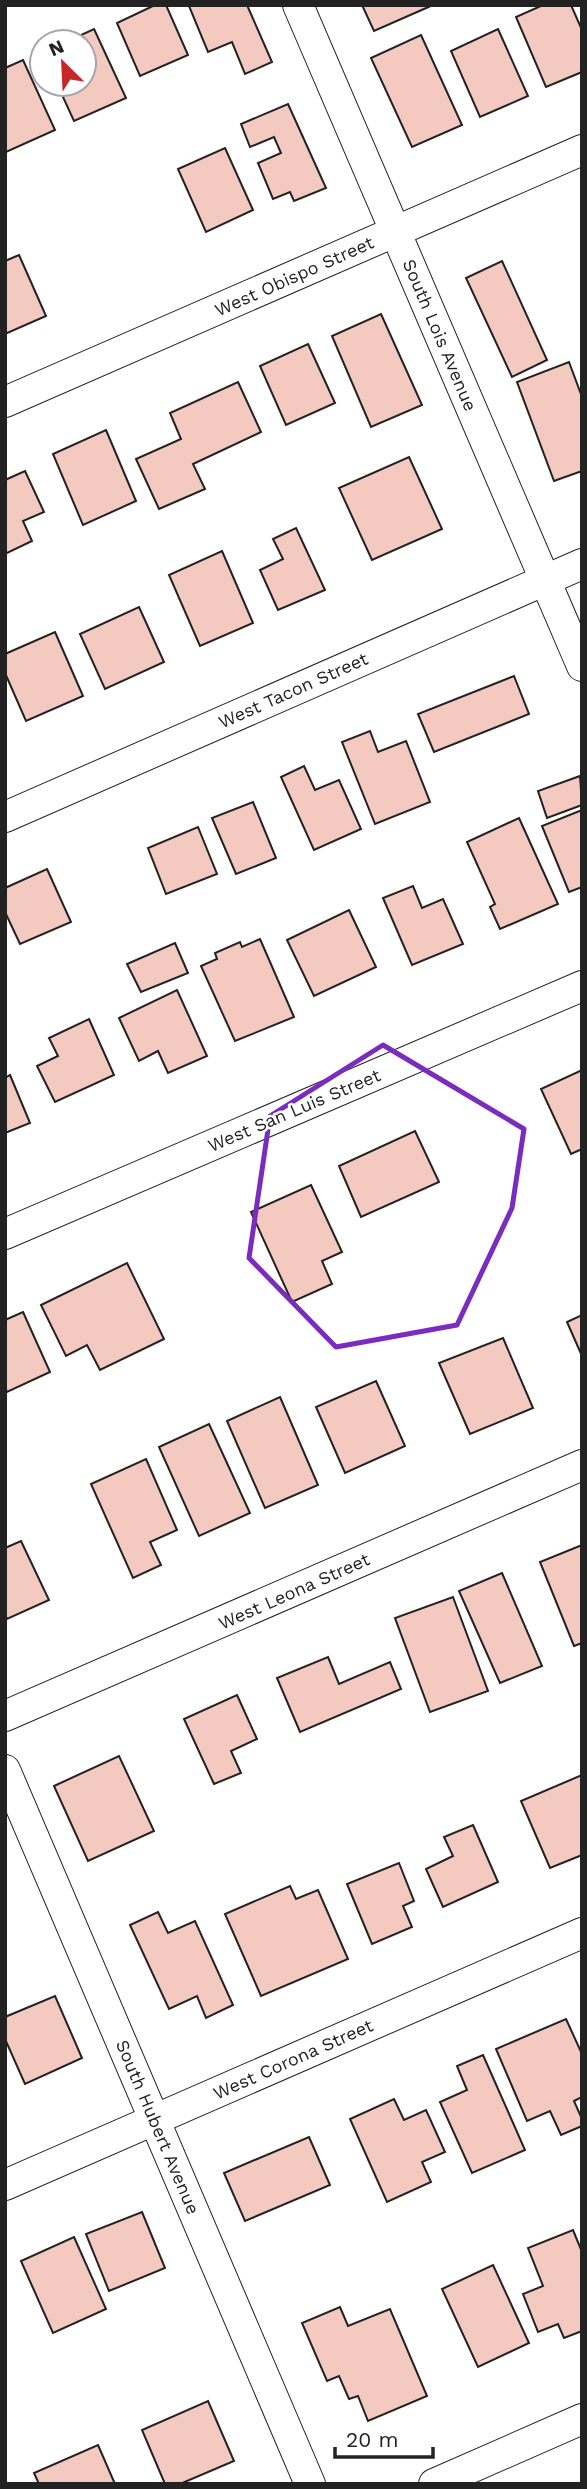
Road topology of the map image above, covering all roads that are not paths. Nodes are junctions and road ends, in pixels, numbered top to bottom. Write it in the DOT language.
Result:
graph roads {
  1 [pos="298,5"];
  2 [pos="582,150"];
  3 [pos="396,232"];
  4 [pos="5,402"];
  5 [pos="582,564"];
  6 [pos="545,580"];
  7 [pos="582,666"];
  8 [pos="5,817"];
  9 [pos="582,986"];
  10 [pos="5,1234"];
  11 [pos="582,1465"];
  12 [pos="5,1716"];
  13 [pos="5,1770"];
  14 [pos="582,1933"];
  15 [pos="155,2120"];
  16 [pos="5,2185"];
  17 [pos="582,2419"];
  18 [pos="310,2484"];
  19 [pos="434,2484"];
  1 -- 3 [label="street, South Lois Avenue"];
  2 -- 3 [label="street, West Obispo Street"];
  3 -- 4 [label="street, West Obispo Street"];
  3 -- 6 [label="street, South Lois Avenue"];
  5 -- 6 [label="street, West Tacon Street"];
  6 -- 7 [label="street, South Lois Avenue"];
  6 -- 8 [label="street, West Tacon Street"];
  9 -- 10 [label="street, West San Luis Street"];
  11 -- 12 [label="street, West Leona Street"];
  13 -- 15 [label="street, South Hubert Avenue"];
  14 -- 15 [label="street, West Corona Street"];
  15 -- 16 [label="street, West Corona Street"];
  15 -- 18 [label="street, South Hubert Avenue"];
  17 -- 19 [label="street"];
}
